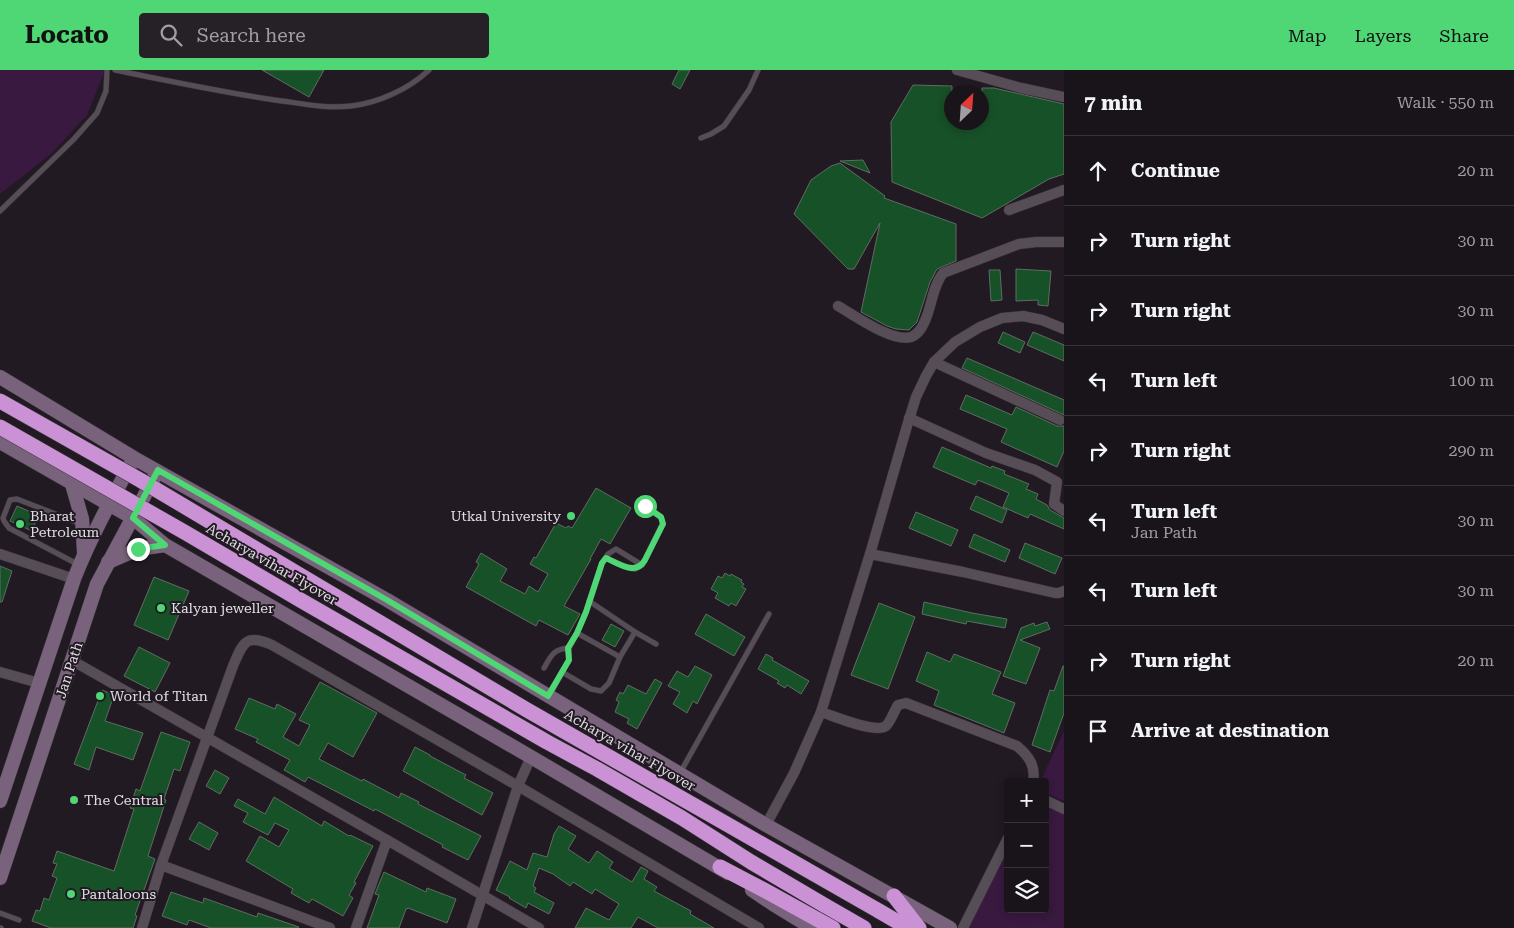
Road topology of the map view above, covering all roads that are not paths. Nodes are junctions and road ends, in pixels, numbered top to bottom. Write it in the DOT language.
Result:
graph roads {
  1 [pos="107,70"];
  2 [pos="114,70"];
  3 [pos="429,70"];
  4 [pos="758,70"];
  5 [pos="957,70"];
  6 [pos="1064,97"];
  7 [pos="701,138"];
  8 [pos="1064,190"];
  9 [pos="1009,210"];
  10 [pos="0,211"];
  11 [pos="1064,242"];
  12 [pos="838,306"];
  13 [pos="1064,329"];
  14 [pos="934,362"];
  15 [pos="0,377"];
  16 [pos="0,401"];
  17 [pos="910,418"];
  18 [pos="1060,420"];
  19 [pos="0,427"];
  20 [pos="0,442"];
  21 [pos="134,458"];
  22 [pos="158,470"];
  23 [pos="72,484"];
  24 [pos="109,505"];
  25 [pos="645,506"];
  26 [pos="1064,511"];
  27 [pos="133,518"];
  28 [pos="82,524"];
  29 [pos="165,545"];
  30 [pos="0,554"];
  31 [pos="870,554"];
  32 [pos="606,558"];
  33 [pos="82,559"];
  34 [pos="108,562"];
  35 [pos="642,564"];
  36 [pos="74,579"];
  37 [pos="1064,591"];
  38 [pos="589,601"];
  39 [pos="769,614"];
  40 [pos="635,632"];
  41 [pos="577,633"];
  42 [pos="656,644"];
  43 [pos="568,648"];
  44 [pos="620,657"];
  45 [pos="73,661"];
  46 [pos="544,668"];
  47 [pos="0,672"];
  48 [pos="562,672"];
  49 [pos="39,683"];
  50 [pos="548,696"];
  51 [pos="822,712"];
  52 [pos="206,738"];
  53 [pos="531,757"];
  54 [pos="680,774"];
  55 [pos="1034,778"];
  56 [pos="518,786"];
  57 [pos="0,801"];
  58 [pos="1049,802"];
  59 [pos="1064,809"];
  60 [pos="766,825"];
  61 [pos="387,840"];
  62 [pos="1004,846"];
  63 [pos="160,865"];
  64 [pos="720,868"];
  65 [pos="0,878"];
  66 [pos="482,895"];
  67 [pos="894,896"];
  68 [pos="0,913"];
  69 [pos="18,920"];
  70 [pos="142,928"];
  71 [pos="330,928"];
  72 [pos="356,928"];
  73 [pos="472,928"];
  74 [pos="538,928"];
  75 [pos="759,928"];
  76 [pos="812,928"];
  77 [pos="832,928"];
  78 [pos="864,928"];
  79 [pos="908,928"];
  80 [pos="919,928"];
  81 [pos="950,928"];
  82 [pos="963,928"];
  1 -- 10 [label="lane"];
  2 -- 3 [label="lane"];
  4 -- 7 [label="lane"];
  5 -- 6 [label="street"];
  8 -- 9 [label="street"];
  11 -- 12 [label="street"];
  13 -- 14 [label="street"];
  14 -- 17 [label="street"];
  14 -- 18 [label="street"];
  15 -- 21 [label="street"];
  16 -- 79 [label="highway, Acharya vihar Flyover, bridge"];
  17 -- 26 [label="street"];
  17 -- 31 [label="street"];
  19 -- 78 [label="highway, Acharya vihar Flyover, bridge"];
  20 -- 23 [label="street"];
  21 -- 22 [label="street"];
  21 -- 24 [label="street, Jan Path"];
  22 -- 27 [label="street, Jan Path"];
  22 -- 50 [label="street"];
  23 -- 24 [label="street"];
  23 -- 28 [label="street"];
  24 -- 27 [label="street"];
  24 -- 33 [label="street, Jan Path"];
  25 -- 35 [label="lane"];
  27 -- 29 [label="street"];
  27 -- 34 [label="street, Jan Path"];
  28 -- 33 [label="street"];
  28 -- 33 [label="lane"];
  29 -- 34 [label="street"];
  29 -- 53 [label="street"];
  30 -- 36 [label="street"];
  31 -- 37 [label="street"];
  31 -- 51 [label="street"];
  32 -- 35 [label="lane"];
  32 -- 35 [label="lane"];
  32 -- 38 [label="lane"];
  33 -- 36 [label="street, Jan Path"];
  34 -- 45 [label="street, Jan Path"];
  36 -- 49 [label="street, Jan Path"];
  38 -- 40 [label="lane"];
  38 -- 41 [label="lane"];
  39 -- 54 [label="lane"];
  40 -- 42 [label="lane"];
  40 -- 44 [label="lane"];
  41 -- 43 [label="lane"];
  41 -- 44 [label="lane"];
  43 -- 46 [label="lane"];
  43 -- 48 [label="lane"];
  44 -- 48 [label="lane"];
  45 -- 52 [label="street"];
  45 -- 65 [label="street, Jan Path"];
  47 -- 49 [label="street"];
  48 -- 50 [label="lane"];
  49 -- 57 [label="street, Jan Path"];
  50 -- 54 [label="street"];
  51 -- 55 [label="street"];
  51 -- 60 [label="street"];
  52 -- 56 [label="street"];
  52 -- 61 [label="street"];
  52 -- 63 [label="street"];
  53 -- 56 [label="street"];
  53 -- 64 [label="street"];
  54 -- 60 [label="street"];
  56 -- 66 [label="street"];
  56 -- 75 [label="street"];
  58 -- 59 [label="street"];
  60 -- 67 [label="street"];
  61 -- 66 [label="street"];
  61 -- 72 [label="street"];
  62 -- 82 [label="street"];
  63 -- 70 [label="street"];
  63 -- 71 [label="street"];
  64 -- 76 [label="street"];
  64 -- 77 [label="highway"];
  66 -- 73 [label="street"];
  66 -- 74 [label="street"];
  67 -- 80 [label="highway"];
  67 -- 81 [label="street"];
  68 -- 69 [label="lane"];
}
